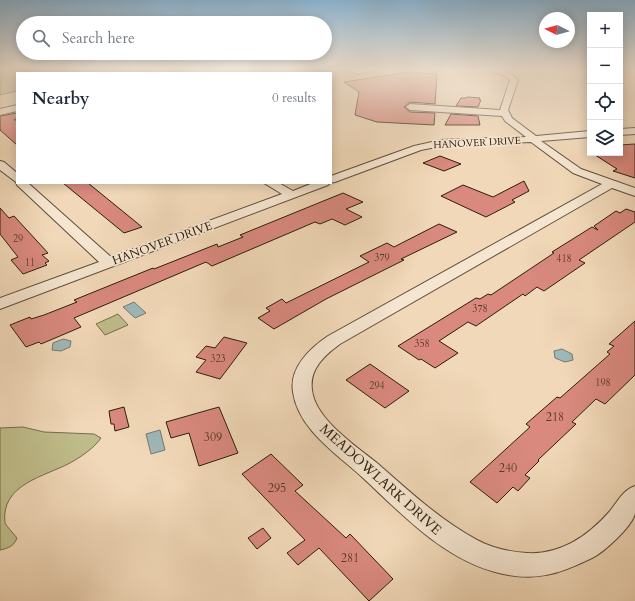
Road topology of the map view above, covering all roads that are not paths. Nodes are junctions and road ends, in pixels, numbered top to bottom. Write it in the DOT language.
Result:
graph roads {
  1 [pos="509,98"];
  2 [pos="410,107"];
  3 [pos="16,108"];
  4 [pos="0,112"];
  5 [pos="504,113"];
  6 [pos="635,131"];
  7 [pos="623,132"];
  8 [pos="587,134"];
  9 [pos="534,139"];
  10 [pos="0,164"];
  11 [pos="16,178"];
  12 [pos="332,180"];
  13 [pos="22,184"];
  14 [pos="272,184"];
  15 [pos="321,184"];
  16 [pos="610,184"];
  17 [pos="635,192"];
  18 [pos="292,195"];
  19 [pos="109,263"];
  20 [pos="0,304"];
  21 [pos="635,496"];
  1 -- 5 [label="street"];
  2 -- 5 [label="street"];
  3 -- 4 [label="street"];
  5 -- 9 [label="street"];
  6 -- 7 [label="street"];
  8 -- 9 [label="street, HANOVER DRIVE"];
  9 -- 12 [label="street, HANOVER DRIVE"];
  9 -- 16 [label="street"];
  10 -- 11 [label="street"];
  13 -- 19 [label="street"];
  14 -- 18 [label="street"];
  15 -- 18 [label="street, HANOVER DRIVE"];
  16 -- 17 [label="street"];
  16 -- 21 [label="street, MEADOWLARK DRIVE"];
  18 -- 19 [label="street, HANOVER DRIVE"];
  19 -- 20 [label="street, HANOVER DRIVE"];
}
